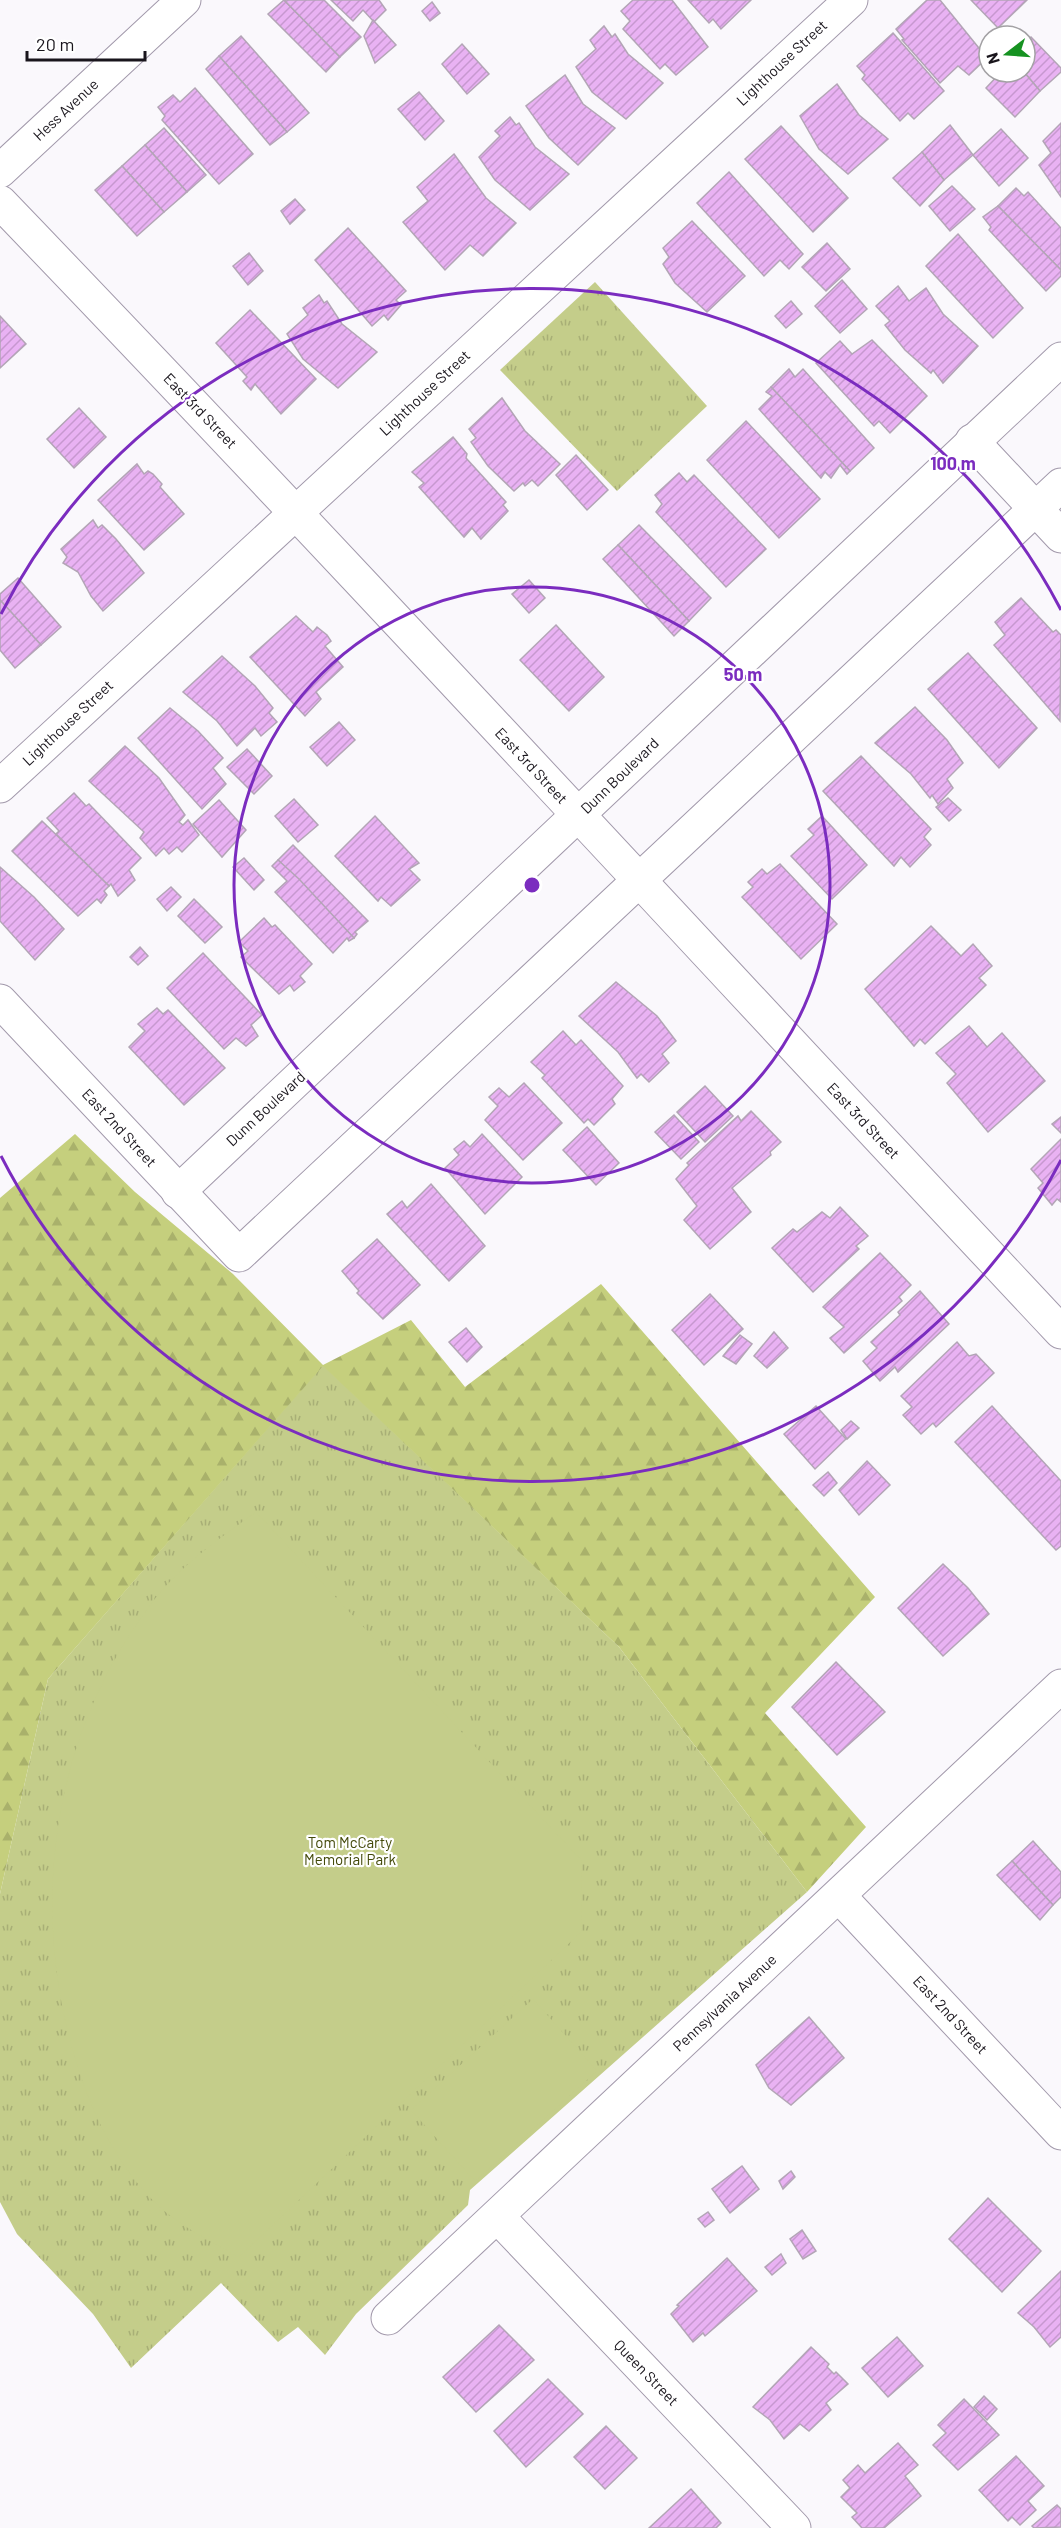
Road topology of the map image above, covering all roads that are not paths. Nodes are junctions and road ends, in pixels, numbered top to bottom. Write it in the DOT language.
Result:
graph roads {
  1 [pos="184,0"];
  2 [pos="851,0"];
  3 [pos="0,171"];
  4 [pos="0,202"];
  5 [pos="1061,359"];
  6 [pos="972,441"];
  7 [pos="1061,485"];
  8 [pos="1036,509"];
  9 [pos="296,512"];
  10 [pos="1061,536"];
  11 [pos="0,786"];
  12 [pos="578,817"];
  13 [pos="638,881"];
  14 [pos="0,1001"];
  15 [pos="178,1192"];
  16 [pos="1061,1332"];
  17 [pos="1061,1686"];
  18 [pos="839,1896"];
  19 [pos="1061,2133"];
  20 [pos="498,2217"];
  21 [pos="388,2318"];
  22 [pos="794,2528"];
  1 -- 3 [label="street, Hess Avenue"];
  2 -- 9 [label="street, Lighthouse Street"];
  4 -- 9 [label="street, East 3rd Street"];
  5 -- 6 [label="street, Dunn Boulevard"];
  6 -- 8 [label="street"];
  6 -- 12 [label="street, Dunn Boulevard"];
  7 -- 8 [label="street"];
  8 -- 10 [label="street"];
  8 -- 13 [label="street"];
  9 -- 11 [label="street, Lighthouse Street"];
  9 -- 12 [label="street, East 3rd Street"];
  12 -- 13 [label="street, East 3rd Street"];
  12 -- 15 [label="street, Dunn Boulevard"];
  13 -- 15 [label="street, East 2nd Street"];
  13 -- 16 [label="street, East 3rd Street"];
  14 -- 15 [label="street, East 2nd Street"];
  17 -- 18 [label="street, Pennsylvania Avenue"];
  18 -- 19 [label="street, East 2nd Street"];
  18 -- 20 [label="street, Pennsylvania Avenue"];
  20 -- 21 [label="street, Pennsylvania Avenue"];
  20 -- 22 [label="street, Queen Street"];
}
